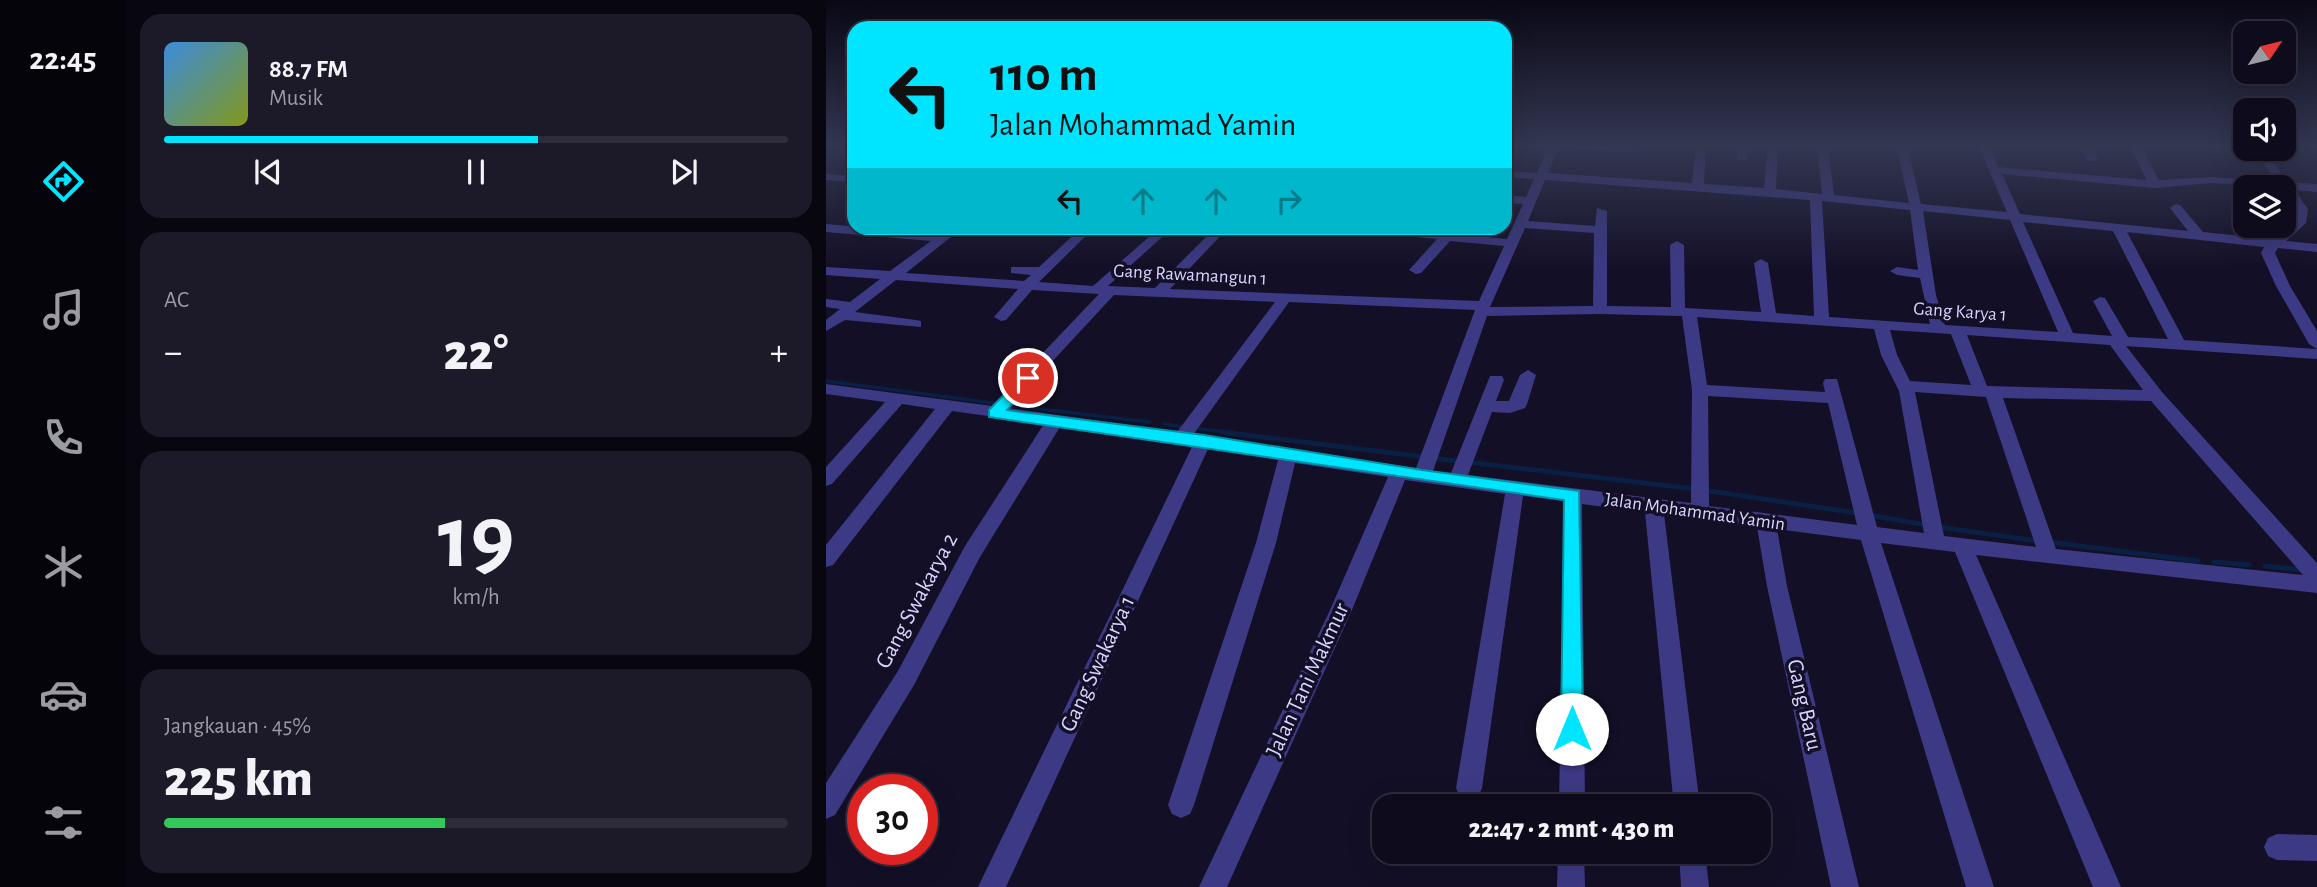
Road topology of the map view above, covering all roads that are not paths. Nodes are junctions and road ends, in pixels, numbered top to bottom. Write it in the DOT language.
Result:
graph roads {
  1 [pos="1538,186"];
  2 [pos="1687,186"];
  3 [pos="1770,186"];
  4 [pos="1822,186"];
  5 [pos="1911,186"];
  6 [pos="2002,186"];
  7 [pos="1698,187"];
  8 [pos="2296,187"];
  9 [pos="2317,188"];
  10 [pos="1770,192"];
  11 [pos="1822,197"];
  12 [pos="1512,200"];
  13 [pos="1531,201"];
  14 [pos="2296,202"];
  15 [pos="1916,207"];
  16 [pos="2176,208"];
  17 [pos="1601,211"];
  18 [pos="2017,216"];
  19 [pos="1520,224"];
  20 [pos="2296,226"];
  21 [pos="826,228"];
  22 [pos="2118,228"];
  23 [pos="847,230"];
  24 [pos="1601,230"];
  25 [pos="908,235"];
  26 [pos="947,235"];
  27 [pos="1081,235"];
  28 [pos="1159,235"];
  29 [pos="1215,235"];
  30 [pos="1435,235"];
  31 [pos="2199,236"];
  32 [pos="1446,237"];
  33 [pos="943,238"];
  34 [pos="2282,238"];
  35 [pos="1512,243"];
  36 [pos="2275,244"];
  37 [pos="1677,245"];
  38 [pos="2317,248"];
  39 [pos="1762,263"];
  40 [pos="1016,270"];
  41 [pos="1416,270"];
  42 [pos="826,271"];
  43 [pos="1043,271"];
  44 [pos="1897,271"];
  45 [pos="1926,275"];
  46 [pos="894,277"];
  47 [pos="1030,283"];
  48 [pos="1103,290"];
  49 [pos="1158,293"];
  50 [pos="1284,299"];
  51 [pos="2100,301"];
  52 [pos="826,303"];
  53 [pos="1483,309"];
  54 [pos="1600,310"];
  55 [pos="847,311"];
  56 [pos="1684,312"];
  57 [pos="1001,317"];
  58 [pos="1769,318"];
  59 [pos="1822,322"];
  60 [pos="916,324"];
  61 [pos="1881,326"];
  62 [pos="826,327"];
  63 [pos="1940,331"];
  64 [pos="1958,332"];
  65 [pos="2068,338"];
  66 [pos="2118,340"];
  67 [pos="2178,344"];
  68 [pos="2317,344"];
  69 [pos="2317,354"];
  70 [pos="1528,375"];
  71 [pos="1496,380"];
  72 [pos="1905,388"];
  73 [pos="826,390"];
  74 [pos="1700,390"];
  75 [pos="1987,392"];
  76 [pos="2156,396"];
  77 [pos="898,398"];
  78 [pos="948,404"];
  79 [pos="1489,406"];
  80 [pos="995,413"];
  81 [pos="1054,422"];
  82 [pos="1189,439"];
  83 [pos="1288,454"];
  84 [pos="1414,474"];
  85 [pos="826,479"];
  86 [pos="1458,479"];
  87 [pos="1515,487"];
  88 [pos="1573,495"];
  89 [pos="1654,506"];
  90 [pos="1700,511"];
  91 [pos="1766,522"];
  92 [pos="1869,536"];
  93 [pos="1936,543"];
  94 [pos="1963,548"];
  95 [pos="2049,557"];
  96 [pos="826,559"];
  97 [pos="2317,577"];
  98 [pos="2317,585"];
  99 [pos="1469,788"];
  100 [pos="1572,794"];
  101 [pos="1686,794"];
  102 [pos="1181,804"];
  103 [pos="826,806"];
  104 [pos="2277,848"];
  105 [pos="2317,848"];
  106 [pos="1572,864"];
  107 [pos="1693,864"];
  108 [pos="992,887"];
  109 [pos="1213,887"];
  110 [pos="1571,887"];
  111 [pos="1695,887"];
  112 [pos="1845,887"];
  113 [pos="1980,887"];
  114 [pos="2107,887"];
  1 -- 13 [label="street, Jalan Tani Makmur"];
  2 -- 7 [label="street"];
  3 -- 10 [label="street"];
  4 -- 11 [label="street"];
  5 -- 15 [label="street"];
  6 -- 18 [label="street"];
  7 -- 10 [label="street"];
  8 -- 9 [label="street"];
  10 -- 11 [label="street"];
  11 -- 15 [label="street"];
  11 -- 59 [label="street"];
  12 -- 13 [label="street"];
  13 -- 19 [label="street, Jalan Tani Makmur"];
  14 -- 20 [label="street"];
  15 -- 18 [label="street"];
  15 -- 45 [label="street"];
  16 -- 31 [label="street"];
  17 -- 24 [label="street"];
  18 -- 22 [label="street"];
  18 -- 65 [label="street"];
  19 -- 24 [label="street"];
  19 -- 35 [label="street, Jalan Tani Makmur"];
  21 -- 23 [label="street"];
  22 -- 31 [label="street"];
  22 -- 67 [label="street"];
  24 -- 54 [label="street"];
  25 -- 33 [label="street"];
  26 -- 33 [label="street"];
  27 -- 43 [label="street"];
  28 -- 48 [label="street"];
  29 -- 49 [label="street"];
  30 -- 32 [label="street"];
  31 -- 36 [label="street"];
  32 -- 35 [label="street"];
  32 -- 41 [label="street"];
  33 -- 46 [label="street"];
  34 -- 36 [label="street"];
  35 -- 53 [label="street, Jalan Tani Makmur"];
  36 -- 38 [label="street"];
  36 -- 68 [label="street"];
  37 -- 56 [label="street"];
  39 -- 58 [label="street"];
  40 -- 43 [label="street"];
  42 -- 46 [label="street, Gang Rawamangun 1"];
  43 -- 47 [label="street"];
  44 -- 45 [label="street"];
  45 -- 63 [label="street"];
  46 -- 47 [label="street, Gang Rawamangun 1"];
  46 -- 55 [label="street"];
  47 -- 48 [label="street, Gang Rawamangun 1"];
  47 -- 57 [label="street"];
  48 -- 49 [label="street, Gang Rawamangun 1"];
  48 -- 80 [label="street"];
  49 -- 50 [label="street, Gang Rawamangun 1"];
  50 -- 53 [label="street, Gang Rawamangun 1"];
  50 -- 82 [label="street, Gang Swakarya 1"];
  51 -- 66 [label="street"];
  52 -- 55 [label="street"];
  53 -- 54 [label="street, Gang Rawamangun 1"];
  53 -- 84 [label="street, Jalan Tani Makmur"];
  54 -- 56 [label="street, Gang Karya 1"];
  55 -- 60 [label="street"];
  55 -- 62 [label="street"];
  56 -- 58 [label="street, Gang Karya 1"];
  56 -- 74 [label="street"];
  58 -- 59 [label="street, Gang Karya 1"];
  59 -- 61 [label="street, Gang Karya 1"];
  61 -- 63 [label="street, Gang Karya 1"];
  61 -- 72 [label="street"];
  63 -- 64 [label="street, Gang Karya 1"];
  64 -- 65 [label="street, Gang Karya 1"];
  64 -- 75 [label="street"];
  65 -- 66 [label="street, Gang Karya 1"];
  66 -- 67 [label="street, Gang Karya 1"];
  66 -- 76 [label="street"];
  67 -- 69 [label="street, Gang Karya 1"];
  70 -- 79 [label="street"];
  71 -- 79 [label="street"];
  72 -- 75 [label="street"];
  72 -- 93 [label="street"];
  73 -- 77 [label="street, Jalan Mohammad Yamin"];
  74 -- 90 [label="street"];
  74 -- 92 [label="street"];
  75 -- 76 [label="street"];
  75 -- 95 [label="street"];
  76 -- 97 [label="street"];
  77 -- 78 [label="street, Jalan Mohammad Yamin"];
  77 -- 85 [label="street"];
  78 -- 80 [label="street, Jalan Mohammad Yamin"];
  78 -- 96 [label="street"];
  79 -- 86 [label="street"];
  80 -- 81 [label="street, Jalan Mohammad Yamin"];
  81 -- 82 [label="street, Jalan Mohammad Yamin"];
  81 -- 103 [label="street, Gang Swakarya 2"];
  82 -- 83 [label="street, Jalan Mohammad Yamin"];
  82 -- 108 [label="street, Gang Swakarya 1"];
  83 -- 84 [label="street, Jalan Mohammad Yamin"];
  83 -- 102 [label="street"];
  84 -- 86 [label="street, Jalan Mohammad Yamin"];
  84 -- 109 [label="street, Jalan Tani Makmur"];
  86 -- 87 [label="street, Jalan Mohammad Yamin"];
  87 -- 88 [label="street, Jalan Mohammad Yamin"];
  87 -- 99 [label="street"];
  88 -- 89 [label="street, Jalan Mohammad Yamin"];
  88 -- 100 [label="street"];
  89 -- 90 [label="street, Jalan Mohammad Yamin"];
  89 -- 101 [label="street"];
  90 -- 91 [label="street, Jalan Mohammad Yamin"];
  91 -- 92 [label="street, Jalan Mohammad Yamin"];
  91 -- 112 [label="street, Gang Baru"];
  92 -- 93 [label="street, Jalan Mohammad Yamin"];
  92 -- 113 [label="street"];
  93 -- 94 [label="street, Jalan Mohammad Yamin"];
  94 -- 95 [label="street, Jalan Mohammad Yamin"];
  94 -- 114 [label="street"];
  95 -- 98 [label="street, Jalan Mohammad Yamin"];
  104 -- 105 [label="street"];
  106 -- 110 [label="street"];
  107 -- 111 [label="street"];
}
